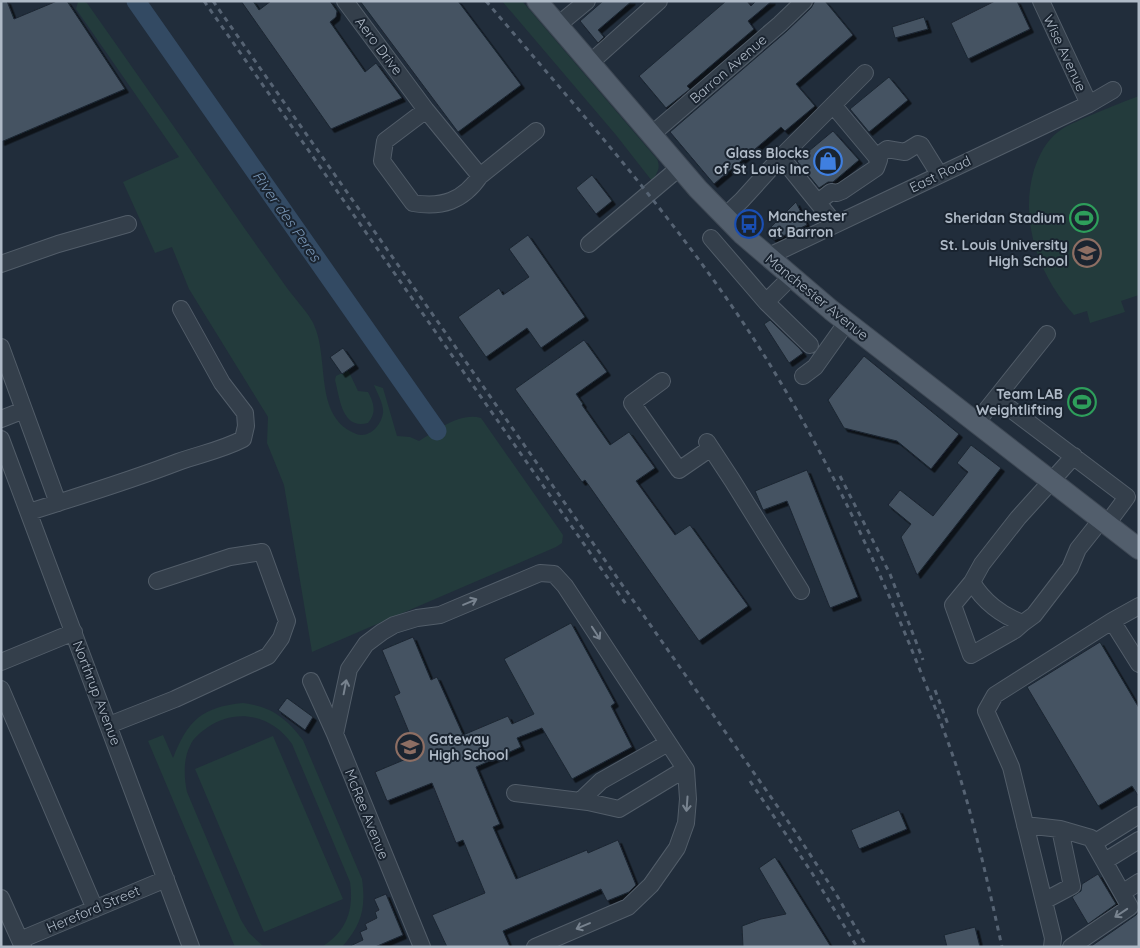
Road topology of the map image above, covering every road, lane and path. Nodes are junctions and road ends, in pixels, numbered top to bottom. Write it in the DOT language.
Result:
graph roads {
  1 [pos="344,1"];
  2 [pos="537,1"];
  3 [pos="587,1"];
  4 [pos="659,1"];
  5 [pos="804,1"];
  6 [pos="1042,1"];
  7 [pos="558,25"];
  8 [pos="590,63"];
  9 [pos="865,73"];
  10 [pos="1113,90"];
  11 [pos="1089,104"];
  12 [pos="833,105"];
  13 [pos="426,110"];
  14 [pos="536,131"];
  15 [pos="651,135"];
  16 [pos="876,156"];
  17 [pos="781,157"];
  18 [pos="680,168"];
  19 [pos="939,174"];
  20 [pos="480,176"];
  21 [pos="850,186"];
  22 [pos="818,202"];
  23 [pos="864,210"];
  24 [pos="724,217"];
  25 [pos="128,224"];
  26 [pos="835,224"];
  27 [pos="711,238"];
  28 [pos="588,244"];
  29 [pos="767,257"];
  30 [pos="1,264"];
  31 [pos="791,277"];
  32 [pos="766,302"];
  33 [pos="180,309"];
  34 [pos="847,322"];
  35 [pos="1047,334"];
  36 [pos="810,345"];
  37 [pos="1,347"];
  38 [pos="803,376"];
  39 [pos="662,381"];
  40 [pos="996,398"];
  41 [pos="24,410"];
  42 [pos="1,419"];
  43 [pos="976,423"];
  44 [pos="1,439"];
  45 [pos="1074,456"];
  46 [pos="1052,481"];
  47 [pos="58,503"];
  48 [pos="29,512"];
  49 [pos="1104,522"];
  50 [pos="1139,549"];
  51 [pos="157,580"];
  52 [pos="972,582"];
  53 [pos="801,591"];
  54 [pos="1139,606"];
  55 [pos="1112,621"];
  56 [pos="1023,623"];
  57 [pos="74,632"];
  58 [pos="1133,641"];
  59 [pos="1,662"];
  60 [pos="1139,664"];
  61 [pos="311,681"];
  62 [pos="1,689"];
  63 [pos="109,725"];
  64 [pos="335,734"];
  65 [pos="668,743"];
  66 [pos="685,769"];
  67 [pos="515,793"];
  68 [pos="580,801"];
  69 [pos="1139,815"];
  70 [pos="1026,825"];
  71 [pos="1060,830"];
  72 [pos="1139,840"];
  73 [pos="1094,843"];
  74 [pos="1104,861"];
  75 [pos="166,879"];
  76 [pos="1139,882"];
  77 [pos="1122,892"];
  78 [pos="1,898"];
  79 [pos="1044,901"];
  80 [pos="95,909"];
  81 [pos="22,943"];
  82 [pos="191,947"];
  83 [pos="422,947"];
  84 [pos="535,947"];
  85 [pos="1052,947"];
  86 [pos="1071,947"];
  1 -- 13 [label="street, Aero Drive"];
  2 -- 7 [label="main road, Manchester Avenue"];
  3 -- 7 [label="street"];
  4 -- 8 [label="street"];
  5 -- 15 [label="street, Barron Avenue"];
  6 -- 11 [label="street, Wise Avenue"];
  7 -- 8 [label="main road, Manchester Avenue"];
  8 -- 15 [label="main road, Manchester Avenue"];
  9 -- 12 [label="street"];
  10 -- 11 [label="street, East Road"];
  11 -- 19 [label="street, East Road"];
  12 -- 16 [label="street"];
  12 -- 17 [label="street"];
  13 -- 20 [label="street, Aero Drive"];
  13 -- 20 [label="street"];
  14 -- 20 [label="street"];
  15 -- 18 [label="main road, Manchester Avenue"];
  16 -- 19 [label="street"];
  16 -- 21 [label="street"];
  17 -- 22 [label="street"];
  17 -- 24 [label="street"];
  18 -- 24 [label="main road, Manchester Avenue"];
  18 -- 28 [label="street"];
  19 -- 23 [label="street, East Road"];
  21 -- 22 [label="street"];
  21 -- 23 [label="street"];
  22 -- 26 [label="street"];
  23 -- 26 [label="street, East Road"];
  24 -- 29 [label="main road, Manchester Avenue"];
  25 -- 30 [label="street"];
  26 -- 29 [label="street, East Road"];
  27 -- 32 [label="street"];
  29 -- 31 [label="main road, Manchester Avenue"];
  31 -- 32 [label="street"];
  31 -- 34 [label="main road, Manchester Avenue"];
  32 -- 36 [label="street"];
  33 -- 47 [label="street"];
  34 -- 38 [label="street"];
  34 -- 43 [label="main road, Manchester Avenue"];
  35 -- 40 [label="street"];
  37 -- 41 [label="street"];
  39 -- 53 [label="street"];
  40 -- 43 [label="street"];
  40 -- 45 [label="street"];
  41 -- 42 [label="street"];
  41 -- 47 [label="street"];
  43 -- 46 [label="main road, Manchester Avenue"];
  44 -- 48 [label="street, Northrup Avenue"];
  45 -- 46 [label="street"];
  45 -- 49 [label="street"];
  46 -- 49 [label="main road, Manchester Avenue"];
  46 -- 52 [label="street"];
  47 -- 48 [label="street"];
  48 -- 57 [label="street, Northrup Avenue"];
  49 -- 50 [label="main road, Manchester Avenue"];
  49 -- 56 [label="street"];
  51 -- 63 [label="street"];
  52 -- 56 [label="street"];
  52 -- 56 [label="street"];
  54 -- 55 [label="street"];
  55 -- 58 [label="street"];
  55 -- 70 [label="street"];
  57 -- 59 [label="street"];
  57 -- 63 [label="street, Northrup Avenue"];
  58 -- 60 [label="street"];
  61 -- 64 [label="street, McRee Avenue"];
  62 -- 80 [label="street"];
  63 -- 75 [label="street, Northrup Avenue"];
  64 -- 65 [label="street, one-way"];
  64 -- 83 [label="street, McRee Avenue"];
  65 -- 66 [label="street"];
  65 -- 68 [label="street"];
  66 -- 68 [label="street"];
  66 -- 84 [label="street, one-way"];
  67 -- 68 [label="street"];
  69 -- 73 [label="street"];
  70 -- 71 [label="street"];
  70 -- 79 [label="street"];
  71 -- 73 [label="street"];
  71 -- 79 [label="street"];
  72 -- 74 [label="street"];
  73 -- 74 [label="street"];
  74 -- 77 [label="street"];
  75 -- 80 [label="street, Hereford Street"];
  75 -- 82 [label="street, Northrup Avenue"];
  76 -- 77 [label="street"];
  77 -- 86 [label="street, one-way"];
  78 -- 81 [label="street"];
  79 -- 85 [label="street"];
  80 -- 81 [label="street, Hereford Street"];
}
